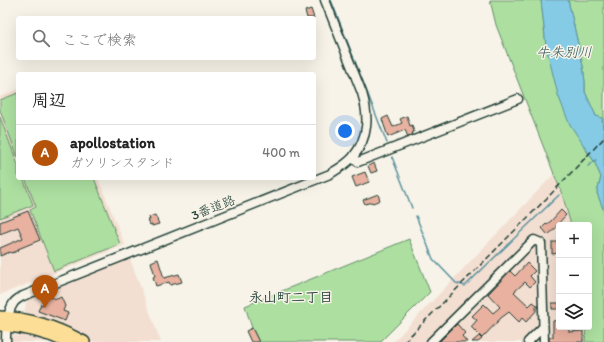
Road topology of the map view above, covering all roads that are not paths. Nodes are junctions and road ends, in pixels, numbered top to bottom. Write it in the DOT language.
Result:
graph roads {
  1 [pos="325,0"];
  2 [pos="518,99"];
  3 [pos="353,158"];
  4 [pos="315,180"];
  5 [pos="316,180"];
  6 [pos="4,322"];
  7 [pos="543,327"];
  8 [pos="6,342"];
  9 [pos="67,342"];
  10 [pos="84,342"];
  11 [pos="431,342"];
  12 [pos="528,342"];
  13 [pos="544,342"];
  1 -- 3 [label="street, 3番道路"];
  2 -- 3 [label="street"];
  3 -- 5 [label="street, 3番道路"];
  4 -- 6 [label="street, 3番道路"];
  6 -- 8 [label="street"];
  6 -- 9 [label="main road"];
  6 -- 10 [label="main road"];
  7 -- 11 [label="street"];
  7 -- 12 [label="street"];
  7 -- 13 [label="street"];
}
